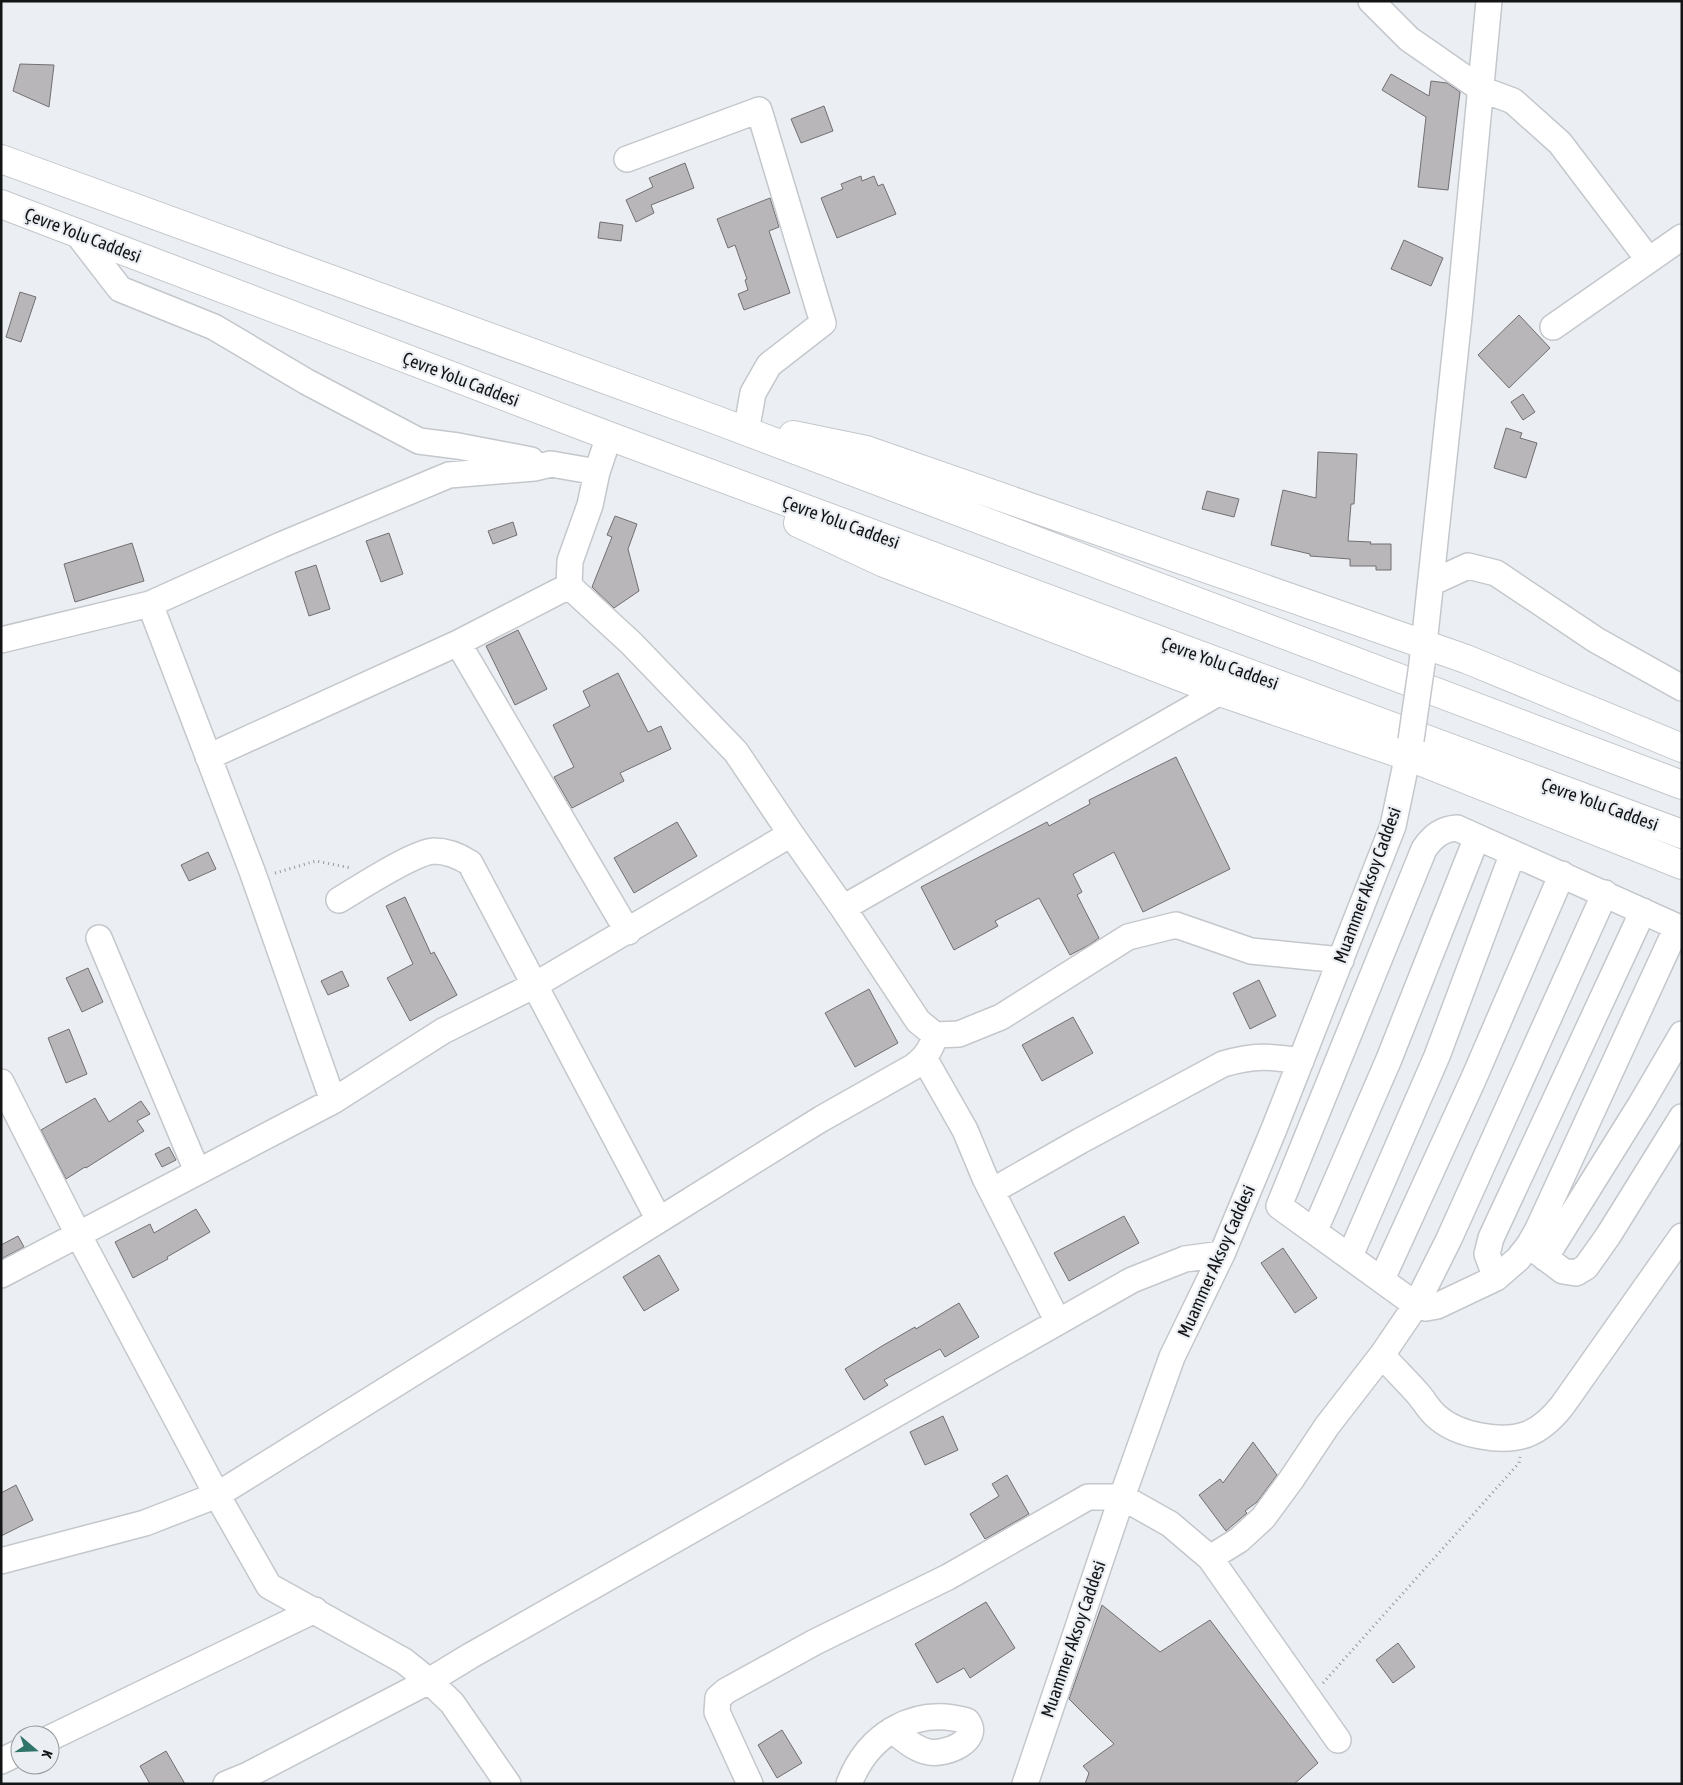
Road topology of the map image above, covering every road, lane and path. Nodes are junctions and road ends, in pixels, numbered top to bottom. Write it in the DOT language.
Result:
graph roads {
  1 [pos="1371,1"];
  2 [pos="1489,1"];
  3 [pos="1481,89"];
  4 [pos="1,159"];
  5 [pos="627,159"];
  6 [pos="1,204"];
  7 [pos="76,232"];
  8 [pos="1682,237"];
  9 [pos="1648,259"];
  10 [pos="1553,327"];
  11 [pos="711,418"];
  12 [pos="747,426"];
  13 [pos="608,436"];
  14 [pos="551,464"];
  15 [pos="597,472"];
  16 [pos="1431,583"];
  17 [pos="569,586"];
  18 [pos="150,604"];
  19 [pos="1,640"];
  20 [pos="458,643"];
  21 [pos="1423,655"];
  22 [pos="1682,688"];
  23 [pos="1220,692"];
  24 [pos="1409,748"];
  25 [pos="1682,748"];
  26 [pos="208,756"];
  27 [pos="1682,785"];
  28 [pos="791,834"];
  29 [pos="1682,834"];
  30 [pos="1476,837"];
  31 [pos="1514,853"];
  32 [pos="1682,865"];
  33 [pos="252,871"];
  34 [pos="1562,874"];
  35 [pos="378,878"];
  36 [pos="1605,893"];
  37 [pos="339,900"];
  38 [pos="843,908"];
  39 [pos="1643,911"];
  40 [pos="1679,928"];
  41 [pos="628,932"];
  42 [pos="99,938"];
  43 [pos="1341,960"];
  44 [pos="535,986"];
  45 [pos="1682,1034"];
  46 [pos="934,1035"];
  47 [pos="924,1058"];
  48 [pos="1301,1061"];
  49 [pos="1,1082"];
  50 [pos="333,1101"];
  51 [pos="1682,1117"];
  52 [pos="197,1171"];
  53 [pos="992,1191"];
  54 [pos="659,1220"];
  55 [pos="1314,1230"];
  56 [pos="79,1236"];
  57 [pos="1682,1236"];
  58 [pos="1537,1252"];
  59 [pos="1222,1254"];
  60 [pos="1350,1256"];
  61 [pos="1,1275"];
  62 [pos="1496,1278"];
  63 [pos="1382,1279"];
  64 [pos="1416,1305"];
  65 [pos="1058,1322"];
  66 [pos="1382,1356"];
  67 [pos="1521,1437"];
  68 [pos="217,1495"];
  69 [pos="1122,1497"];
  70 [pos="1210,1558"];
  71 [pos="1,1561"];
  72 [pos="315,1610"];
  73 [pos="429,1681"];
  74 [pos="1309,1698"];
  75 [pos="892,1730"];
  76 [pos="60,1733"];
  77 [pos="1338,1740"];
  78 [pos="226,1784"];
  79 [pos="508,1784"];
  80 [pos="750,1784"];
  81 [pos="849,1784"];
  82 [pos="1025,1784"];
  1 -- 3 [label="street"];
  2 -- 3 [label="street, Muammer Aksoy Caddesi"];
  3 -- 9 [label="street"];
  3 -- 16 [label="street, Muammer Aksoy Caddesi"];
  4 -- 11 [label="highway"];
  5 -- 12 [label="street"];
  6 -- 7 [label="highway, Çevre Yolu Caddesi"];
  7 -- 13 [label="highway, Çevre Yolu Caddesi"];
  7 -- 14 [label="street"];
  8 -- 9 [label="street"];
  9 -- 10 [label="street"];
  11 -- 12 [label="highway"];
  11 -- 27 [label="highway"];
  12 -- 21 [label="highway"];
  13 -- 15 [label="street"];
  13 -- 23 [label="highway"];
  13 -- 29 [label="highway, Çevre Yolu Caddesi"];
  14 -- 15 [label="street"];
  14 -- 18 [label="street"];
  15 -- 17 [label="street"];
  16 -- 21 [label="street, Muammer Aksoy Caddesi"];
  16 -- 22 [label="street"];
  17 -- 20 [label="street"];
  17 -- 28 [label="street"];
  18 -- 19 [label="street"];
  18 -- 26 [label="street"];
  20 -- 26 [label="street"];
  20 -- 41 [label="street"];
  21 -- 24 [label="street, Muammer Aksoy Caddesi, bridge"];
  21 -- 25 [label="highway"];
  23 -- 24 [label="highway"];
  23 -- 38 [label="street"];
  24 -- 32 [label="highway"];
  24 -- 43 [label="street, Muammer Aksoy Caddesi"];
  26 -- 33 [label="street"];
  28 -- 38 [label="street"];
  28 -- 41 [label="street"];
  30 -- 31 [label="street"];
  30 -- 55 [label="street"];
  30 -- 55 [label="street"];
  31 -- 34 [label="street"];
  31 -- 60 [label="street"];
  33 -- 35 [label="path"];
  33 -- 50 [label="street"];
  34 -- 36 [label="street"];
  34 -- 63 [label="street"];
  35 -- 37 [label="street"];
  35 -- 44 [label="street"];
  36 -- 39 [label="street"];
  36 -- 64 [label="street"];
  38 -- 46 [label="street"];
  39 -- 40 [label="street"];
  39 -- 62 [label="street"];
  40 -- 58 [label="street"];
  41 -- 44 [label="street"];
  42 -- 52 [label="street"];
  43 -- 46 [label="street"];
  43 -- 48 [label="street, Muammer Aksoy Caddesi"];
  44 -- 50 [label="street"];
  44 -- 54 [label="street"];
  45 -- 58 [label="street"];
  46 -- 47 [label="street"];
  47 -- 53 [label="street"];
  47 -- 54 [label="street"];
  48 -- 53 [label="street"];
  48 -- 59 [label="street, Muammer Aksoy Caddesi"];
  49 -- 56 [label="street"];
  50 -- 52 [label="street"];
  51 -- 58 [label="street"];
  52 -- 56 [label="street"];
  53 -- 65 [label="street"];
  54 -- 68 [label="street"];
  55 -- 60 [label="street"];
  56 -- 61 [label="street"];
  56 -- 68 [label="street"];
  57 -- 67 [label="street"];
  58 -- 62 [label="street"];
  59 -- 65 [label="street"];
  59 -- 69 [label="street, Muammer Aksoy Caddesi"];
  60 -- 63 [label="street"];
  62 -- 64 [label="street"];
  63 -- 64 [label="street"];
  64 -- 66 [label="street"];
  65 -- 73 [label="street"];
  66 -- 67 [label="street"];
  66 -- 70 [label="street"];
  67 -- 74 [label="path"];
  68 -- 71 [label="street"];
  68 -- 72 [label="street"];
  69 -- 70 [label="street"];
  69 -- 80 [label="street"];
  69 -- 82 [label="street, Muammer Aksoy Caddesi"];
  70 -- 74 [label="street"];
  72 -- 73 [label="street"];
  72 -- 76 [label="street"];
  73 -- 78 [label="street"];
  73 -- 79 [label="street"];
  74 -- 77 [label="street"];
  75 -- 81 [label="street"];
}
